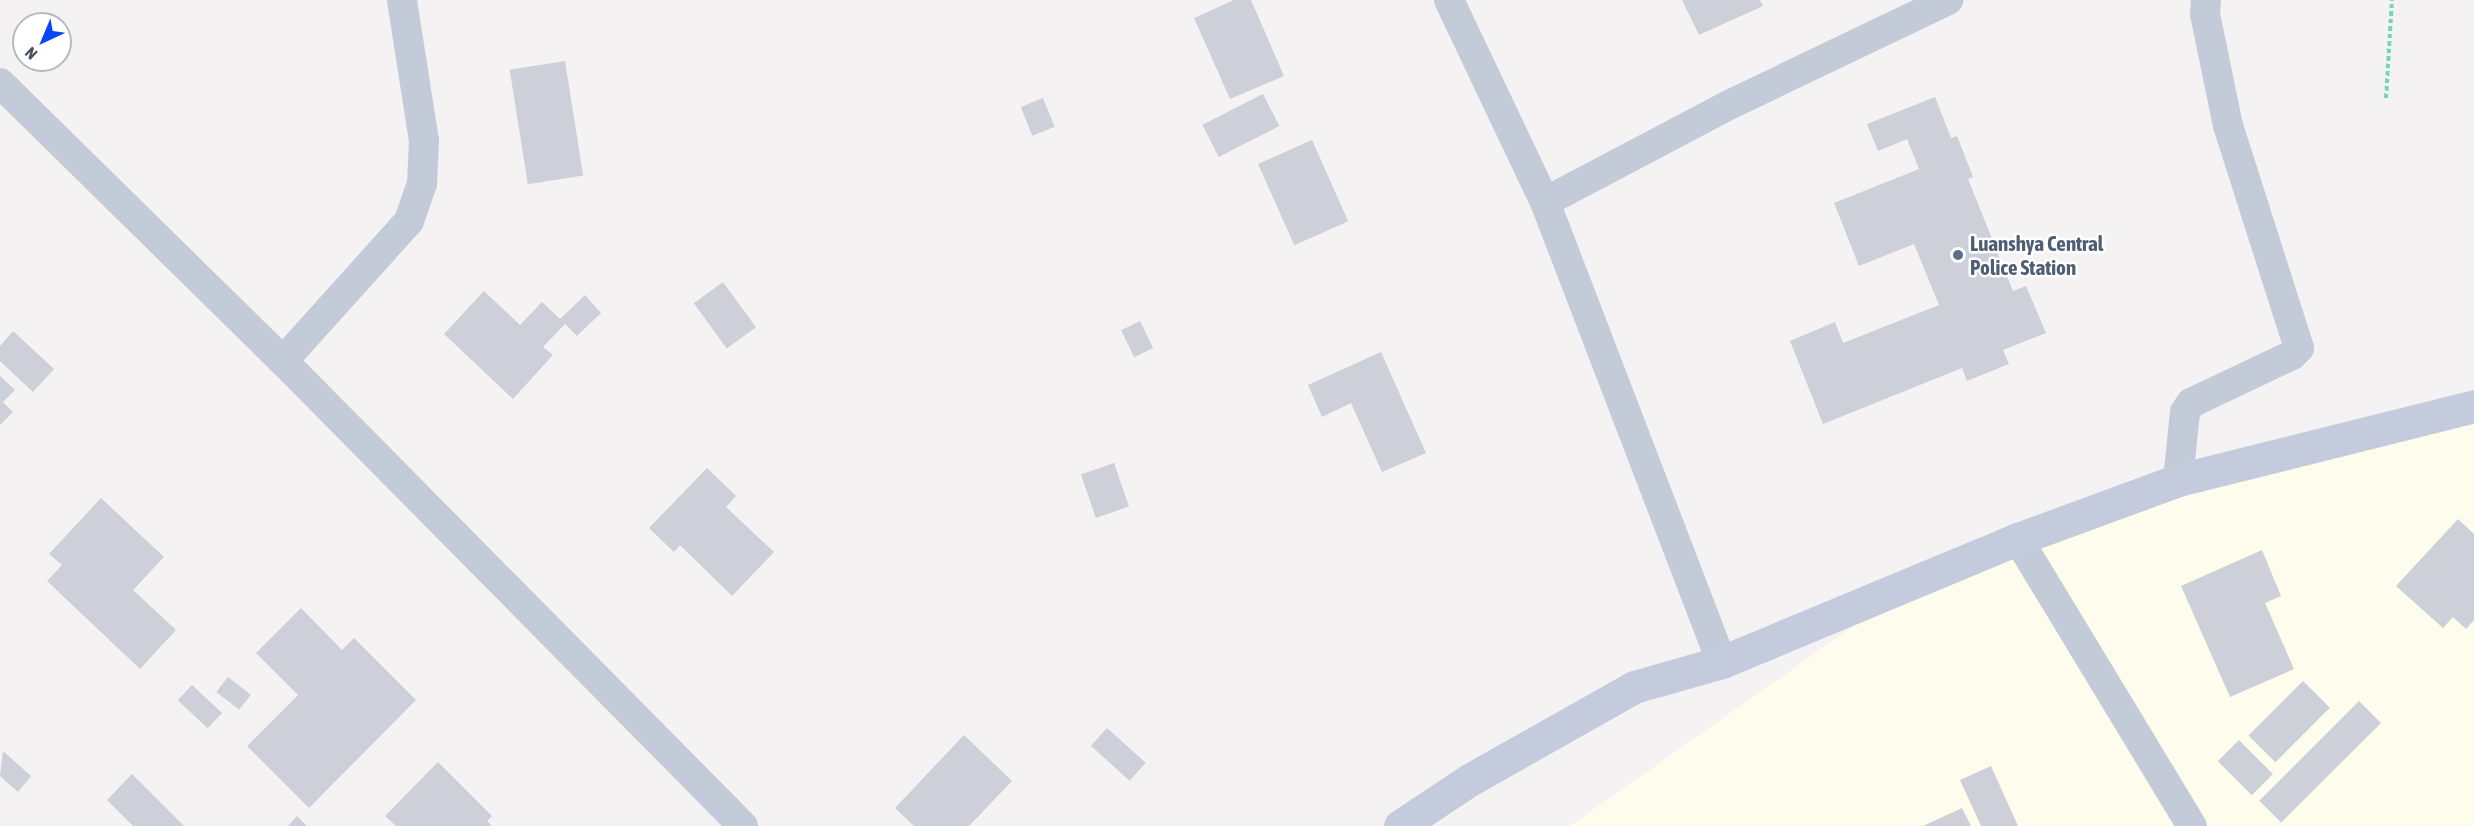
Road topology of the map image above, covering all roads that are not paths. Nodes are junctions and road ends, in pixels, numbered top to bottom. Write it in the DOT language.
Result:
graph roads {
  1 [pos="402,0"];
  2 [pos="1449,0"];
  3 [pos="1948,0"];
  4 [pos="2206,0"];
  5 [pos="0,83"];
  6 [pos="1545,202"];
  7 [pos="284,361"];
  8 [pos="2470,410"];
  9 [pos="2178,480"];
  10 [pos="2018,539"];
  11 [pos="1722,663"];
  12 [pos="743,826"];
  13 [pos="1400,826"];
  14 [pos="2192,826"];
  1 -- 7 [label="street"];
  2 -- 6 [label="street"];
  3 -- 6 [label="street"];
  4 -- 9 [label="street"];
  5 -- 7 [label="street"];
  6 -- 11 [label="street"];
  7 -- 12 [label="street"];
  8 -- 9 [label="main road"];
  9 -- 10 [label="main road"];
  10 -- 11 [label="main road"];
  10 -- 14 [label="street"];
  11 -- 13 [label="main road"];
}
